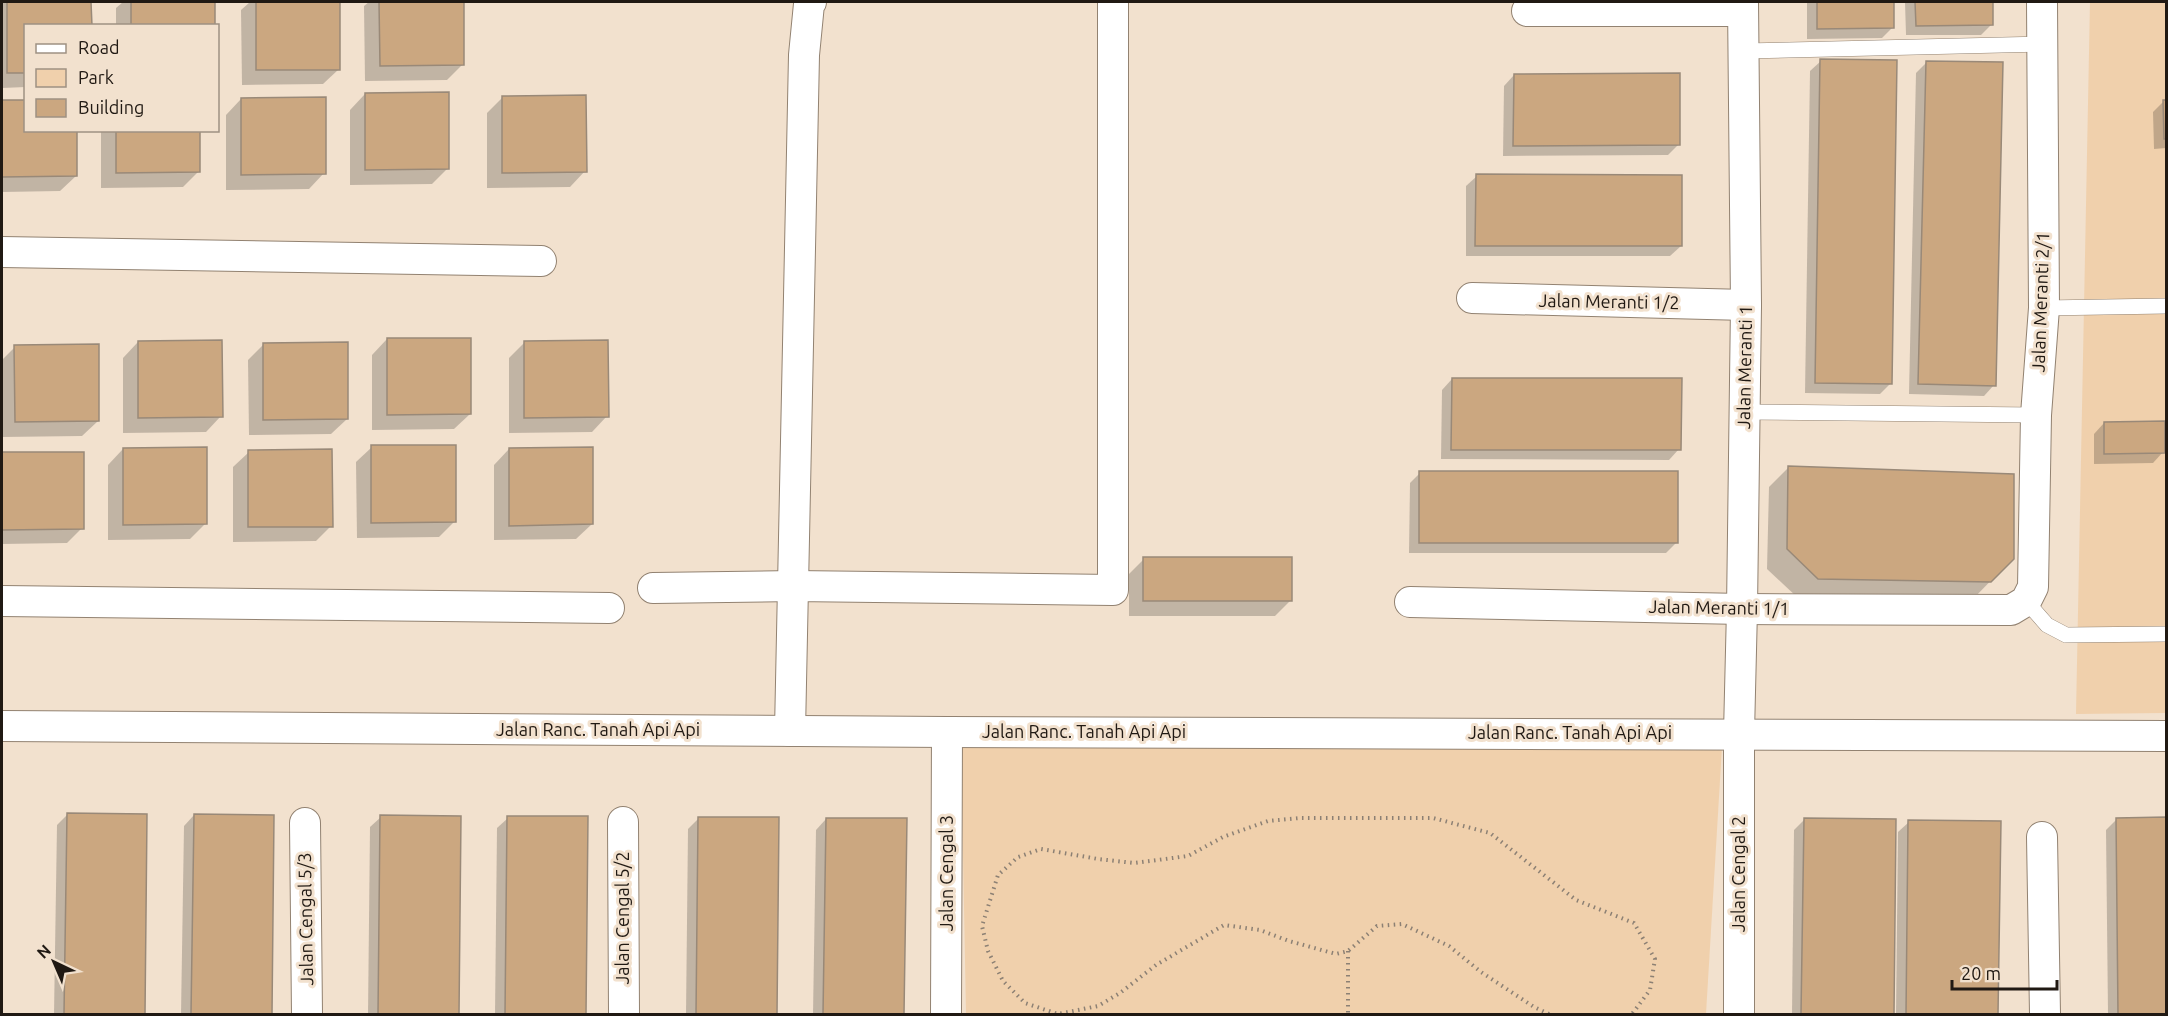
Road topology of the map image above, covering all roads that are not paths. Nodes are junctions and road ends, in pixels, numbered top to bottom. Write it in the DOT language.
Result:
graph roads {
  1 [pos="811,2"];
  2 [pos="1113,2"];
  3 [pos="2042,2"];
  4 [pos="1743,6"];
  5 [pos="1527,11"];
  6 [pos="2041,44"];
  7 [pos="1744,51"];
  8 [pos="2,252"];
  9 [pos="541,261"];
  10 [pos="1472,298"];
  11 [pos="1746,305"];
  12 [pos="2166,306"];
  13 [pos="2044,308"];
  14 [pos="1744,412"];
  15 [pos="2036,415"];
  16 [pos="794,586"];
  17 [pos="652,588"];
  18 [pos="2,601"];
  19 [pos="2026,601"];
  20 [pos="1410,602"];
  21 [pos="609,608"];
  22 [pos="1742,609"];
  23 [pos="2166,634"];
  24 [pos="2,726"];
  25 [pos="790,731"];
  26 [pos="947,732"];
  27 [pos="1739,733"];
  28 [pos="2166,736"];
  29 [pos="622,822"];
  30 [pos="305,823"];
  31 [pos="2042,837"];
  32 [pos="307,1014"];
  33 [pos="624,1014"];
  34 [pos="946,1014"];
  35 [pos="1738,1014"];
  36 [pos="2044,1014"];
  1 -- 16 [label="street"];
  2 -- 16 [label="street"];
  3 -- 6 [label="street, Jalan Meranti 2/1"];
  4 -- 5 [label="street"];
  4 -- 7 [label="street, Jalan Meranti 1"];
  6 -- 7 [label="lane"];
  6 -- 13 [label="street, Jalan Meranti 2/1"];
  7 -- 11 [label="street, Jalan Meranti 1"];
  8 -- 9 [label="street"];
  10 -- 11 [label="street, Jalan Meranti 1/2"];
  11 -- 14 [label="street, Jalan Meranti 1"];
  12 -- 13 [label="lane"];
  13 -- 15 [label="street, Jalan Meranti 2/1"];
  14 -- 15 [label="lane"];
  14 -- 22 [label="street, Jalan Meranti 1"];
  15 -- 19 [label="street, Jalan Meranti 2/1"];
  16 -- 17 [label="street"];
  16 -- 25 [label="street"];
  18 -- 21 [label="street"];
  19 -- 22 [label="street, Jalan Meranti 1/1"];
  19 -- 23 [label="lane"];
  20 -- 22 [label="street, Jalan Meranti 1/1"];
  22 -- 27 [label="street, Jalan Meranti 1"];
  24 -- 25 [label="street, Jalan Ranc. Tanah Api Api"];
  25 -- 26 [label="street, Jalan Ranc. Tanah Api Api"];
  26 -- 27 [label="street, Jalan Ranc. Tanah Api Api"];
  26 -- 34 [label="street, Jalan Cengal 3"];
  27 -- 28 [label="street, Jalan Ranc. Tanah Api Api"];
  27 -- 35 [label="street, Jalan Cengal 2"];
  29 -- 33 [label="street, Jalan Cengal 5/2"];
  30 -- 32 [label="street, Jalan Cengal 5/3"];
  31 -- 36 [label="street"];
}
